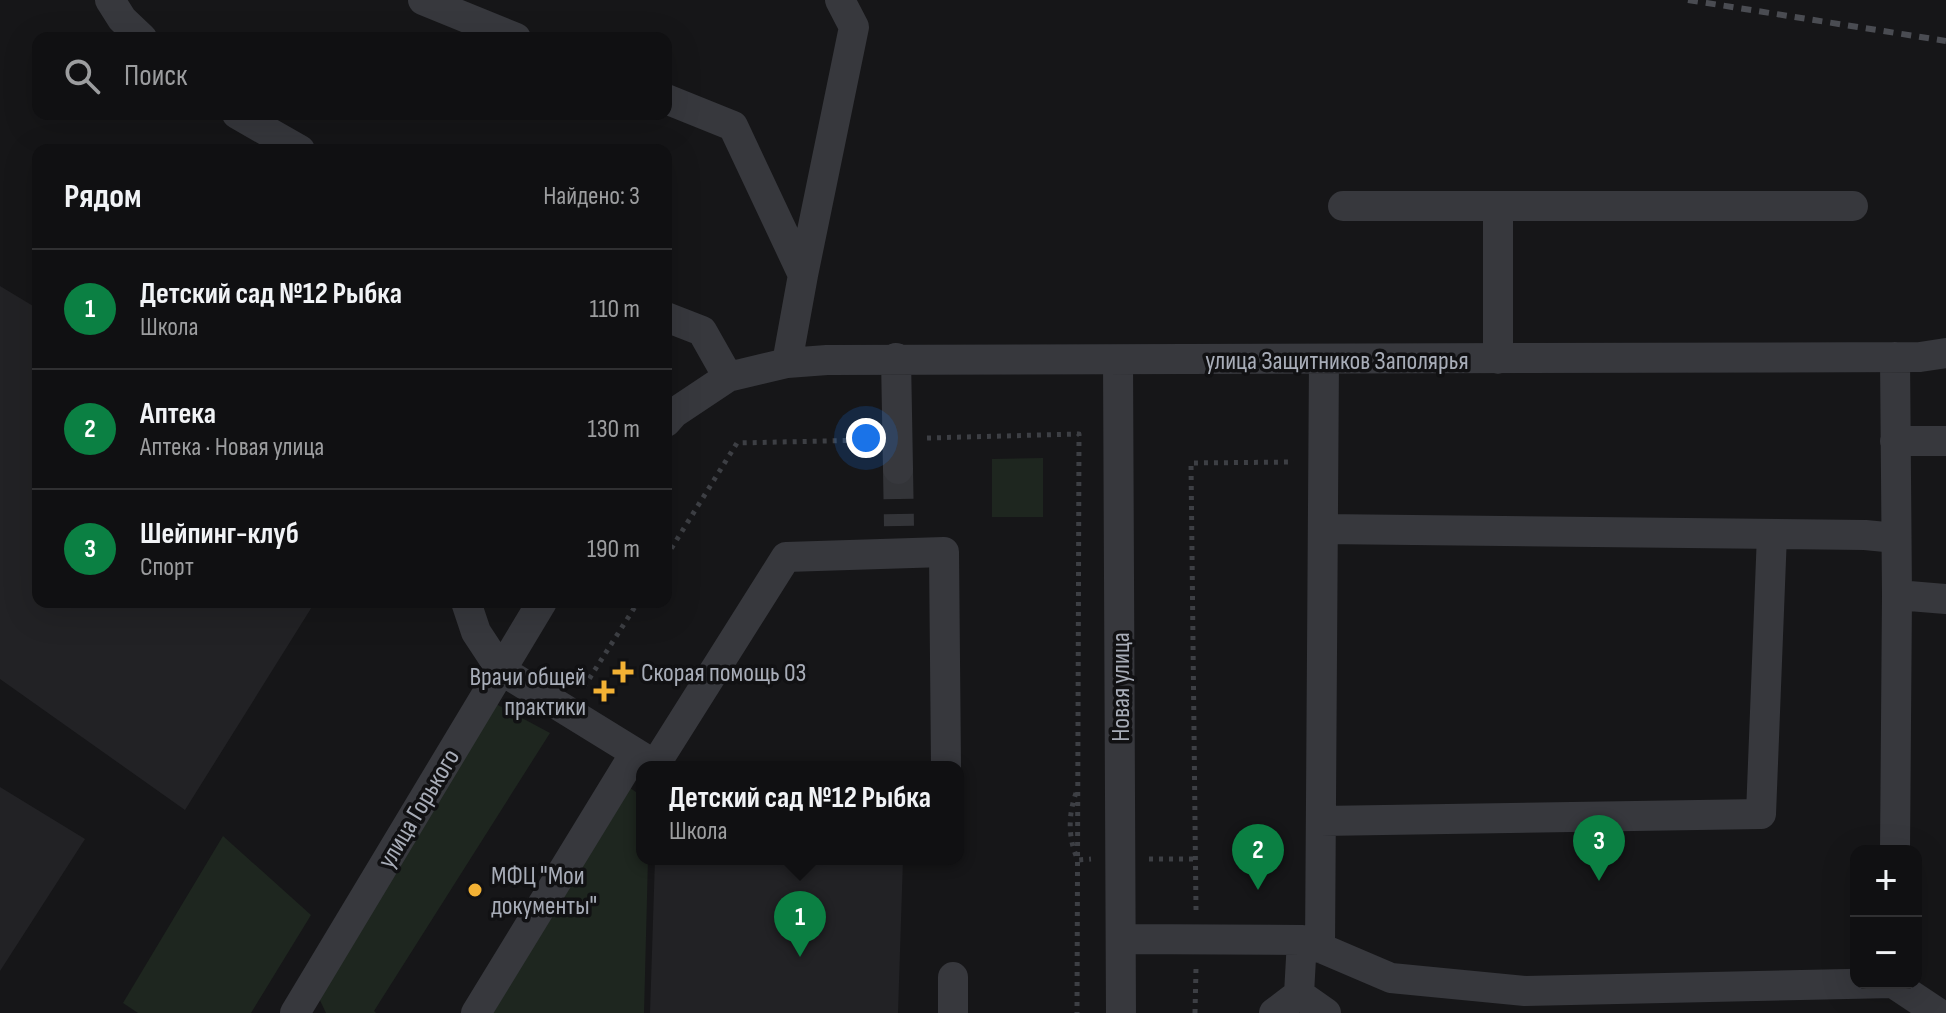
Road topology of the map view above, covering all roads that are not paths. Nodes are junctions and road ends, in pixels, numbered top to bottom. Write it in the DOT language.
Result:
graph roads {
  1 [pos="110,0"];
  2 [pos="423,0"];
  3 [pos="840,0"];
  4 [pos="136,32"];
  5 [pos="501,32"];
  6 [pos="672,101"];
  7 [pos="248,120"];
  8 [pos="290,144"];
  9 [pos="1343,206"];
  10 [pos="1498,206"];
  11 [pos="1853,206"];
  12 [pos="803,275"];
  13 [pos="672,319"];
  14 [pos="1946,353"];
  15 [pos="1895,357"];
  16 [pos="896,358"];
  17 [pos="1498,359"];
  18 [pos="1118,360"];
  19 [pos="1324,360"];
  20 [pos="787,363"];
  21 [pos="728,377"];
  22 [pos="672,415"];
  23 [pos="1895,441"];
  24 [pos="1946,441"];
  25 [pos="898,469"];
  26 [pos="1323,529"];
  27 [pos="1772,534"];
  28 [pos="1896,538"];
  29 [pos="1897,595"];
  30 [pos="1946,599"];
  31 [pos="468,608"];
  32 [pos="538,608"];
  33 [pos="501,670"];
  34 [pos="635,753"];
  35 [pos="648,761"];
  36 [pos="658,761"];
  37 [pos="946,761"];
  38 [pos="1321,821"];
  39 [pos="1895,845"];
  40 [pos="1121,939"];
  41 [pos="1311,944"];
  42 [pos="953,977"];
  43 [pos="1861,989"];
  44 [pos="1902,989"];
  45 [pos="1299,994"];
  46 [pos="1807,999"];
  47 [pos="1660,1001"];
  48 [pos="295,1013"];
  49 [pos="476,1013"];
  50 [pos="953,1013"];
  51 [pos="1121,1013"];
  52 [pos="1274,1013"];
  53 [pos="1326,1013"];
  54 [pos="1938,1013"];
  1 -- 4 [label="street"];
  2 -- 5 [label="street"];
  3 -- 12 [label="street"];
  6 -- 12 [label="street"];
  7 -- 8 [label="street"];
  9 -- 10 [label="street"];
  10 -- 11 [label="street"];
  10 -- 17 [label="street"];
  12 -- 20 [label="street"];
  13 -- 21 [label="street"];
  14 -- 15 [label="street, улица Защитников Заполярья"];
  15 -- 17 [label="street, улица Защитников Заполярья"];
  15 -- 23 [label="street"];
  16 -- 18 [label="street, улица Защитников Заполярья"];
  16 -- 20 [label="street, улица Защитников Заполярья"];
  16 -- 25 [label="street"];
  17 -- 19 [label="street, улица Защитников Заполярья"];
  18 -- 19 [label="street, улица Защитников Заполярья"];
  18 -- 40 [label="street, Новая улица"];
  19 -- 26 [label="street"];
  20 -- 21 [label="street, улица Защитников Заполярья"];
  21 -- 22 [label="street"];
  23 -- 24 [label="street"];
  23 -- 28 [label="street"];
  26 -- 27 [label="street"];
  26 -- 38 [label="street"];
  27 -- 28 [label="street"];
  27 -- 38 [label="street"];
  28 -- 29 [label="street"];
  29 -- 30 [label="street"];
  29 -- 39 [label="street"];
  31 -- 33 [label="street"];
  32 -- 33 [label="street, улица Горького"];
  33 -- 34 [label="street"];
  33 -- 48 [label="street, улица Горького"];
  34 -- 35 [label="street"];
  34 -- 49 [label="street"];
  36 -- 37 [label="street"];
  38 -- 41 [label="street"];
  40 -- 41 [label="street"];
  40 -- 51 [label="street, Новая улица"];
  41 -- 45 [label="street"];
  41 -- 47 [label="street"];
  42 -- 50 [label="street"];
  43 -- 46 [label="street"];
  44 -- 54 [label="street"];
  45 -- 52 [label="street"];
  45 -- 53 [label="street"];
  46 -- 47 [label="street"];
}
